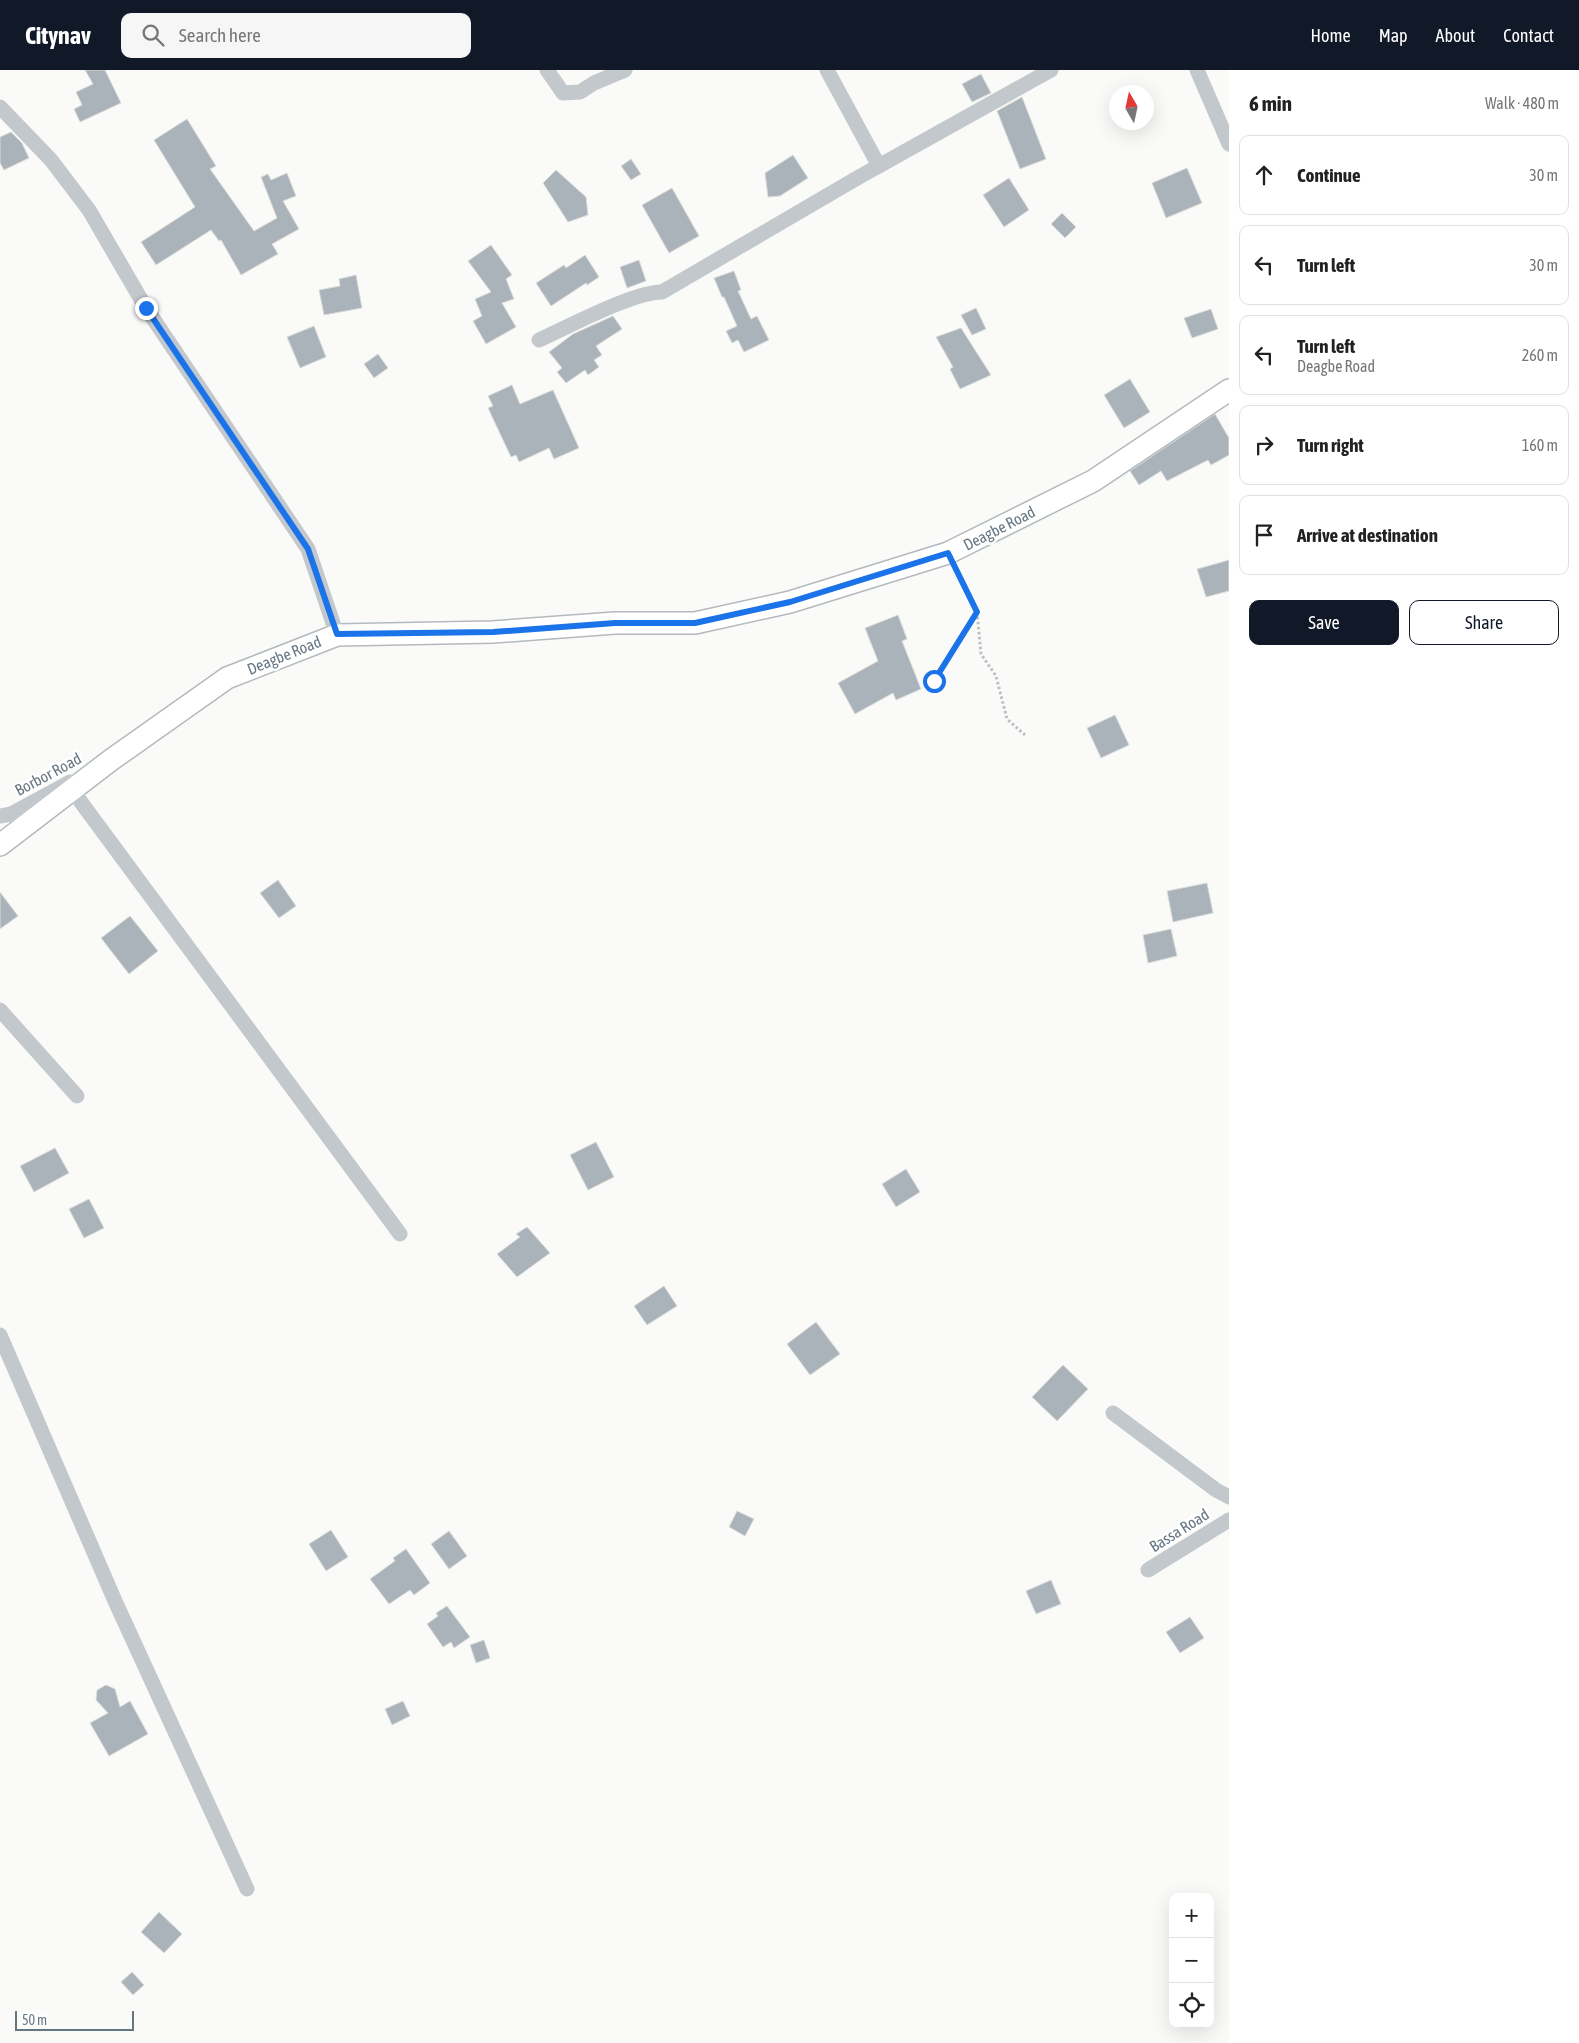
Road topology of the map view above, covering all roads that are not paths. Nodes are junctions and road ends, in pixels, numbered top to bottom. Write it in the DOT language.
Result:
graph roads {
  1 [pos="547,70"];
  2 [pos="626,70"];
  3 [pos="826,70"];
  4 [pos="1051,70"];
  5 [pos="1197,70"];
  6 [pos="0,107"];
  7 [pos="1229,144"];
  8 [pos="879,166"];
  9 [pos="539,340"];
  10 [pos="1229,390"];
  11 [pos="337,634"];
  12 [pos="111,760"];
  13 [pos="72,790"];
  14 [pos="0,816"];
  15 [pos="0,845"];
  16 [pos="0,1010"];
  17 [pos="77,1096"];
  18 [pos="400,1234"];
  19 [pos="0,1335"];
  20 [pos="1113,1413"];
  21 [pos="1229,1497"];
  22 [pos="1229,1520"];
  23 [pos="1148,1570"];
  24 [pos="246,1889"];
  1 -- 2 [label="street"];
  3 -- 8 [label="street"];
  4 -- 8 [label="street"];
  5 -- 7 [label="street"];
  6 -- 11 [label="street"];
  8 -- 9 [label="street"];
  10 -- 11 [label="street, Deagbe Road"];
  11 -- 12 [label="street, Deagbe Road"];
  12 -- 13 [label="street, Deagbe Road"];
  12 -- 14 [label="street, Borbor Road"];
  13 -- 15 [label="street, Deagbe Road"];
  13 -- 18 [label="street"];
  16 -- 17 [label="street"];
  19 -- 24 [label="street"];
  20 -- 21 [label="street"];
  22 -- 23 [label="street, Bassa Road"];
}
